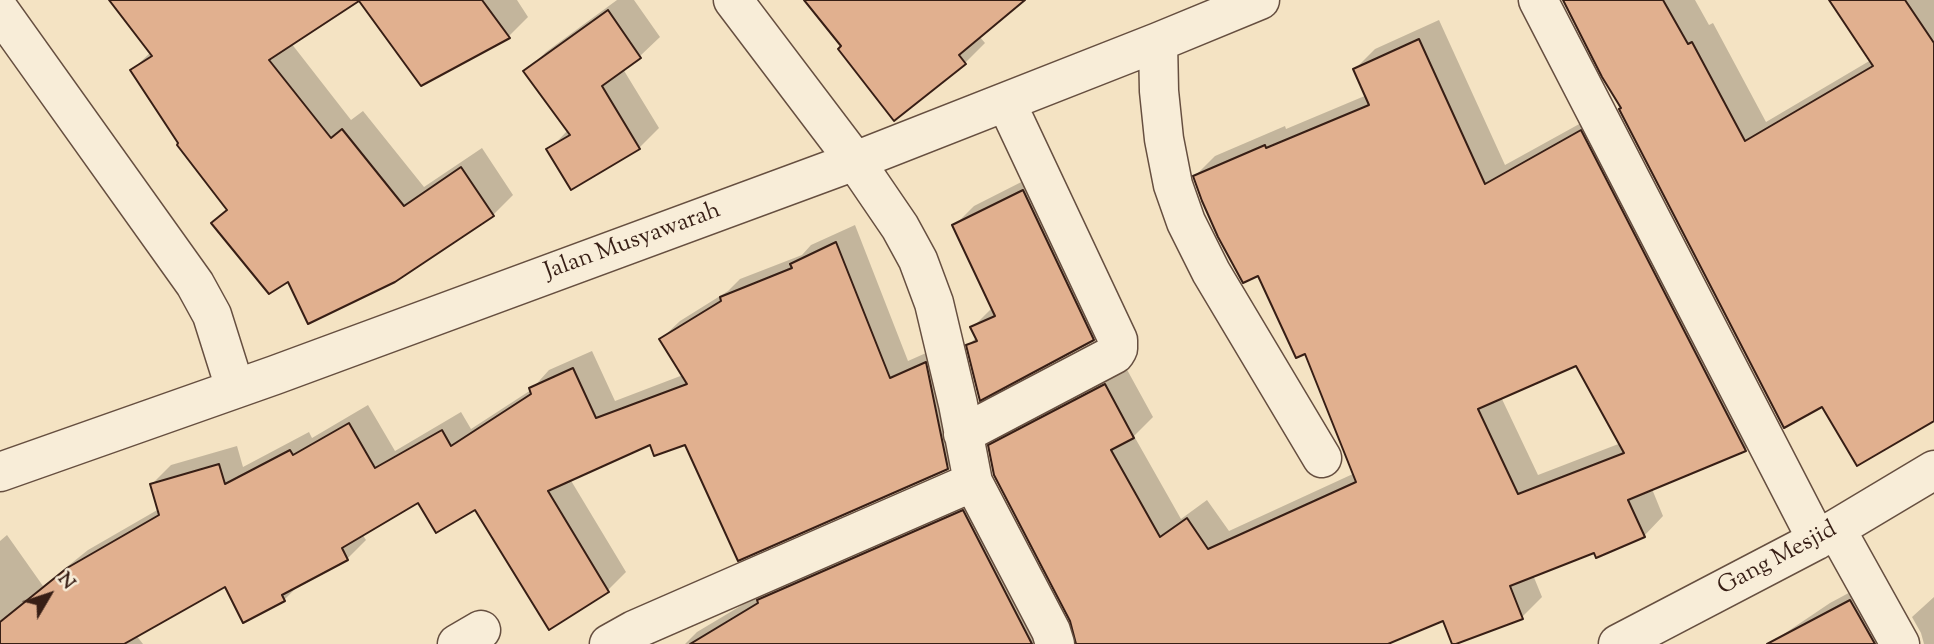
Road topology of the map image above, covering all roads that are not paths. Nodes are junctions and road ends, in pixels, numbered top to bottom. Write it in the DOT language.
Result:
graph roads {
  1 [pos="733,0"];
  2 [pos="1260,0"];
  3 [pos="1538,0"];
  4 [pos="0,11"];
  5 [pos="1158,42"];
  6 [pos="1006,102"];
  7 [pos="855,161"];
  8 [pos="235,388"];
  9 [pos="963,435"];
  10 [pos="1322,458"];
  11 [pos="1934,470"];
  12 [pos="0,472"];
  13 [pos="972,482"];
  14 [pos="1826,534"];
  15 [pos="609,644"];
  16 [pos="1055,644"];
  17 [pos="1619,644"];
  18 [pos="1900,644"];
  1 -- 7 [label="street"];
  2 -- 5 [label="street, Jalan Musyawarah"];
  3 -- 14 [label="street"];
  4 -- 8 [label="street"];
  5 -- 6 [label="street, Jalan Musyawarah"];
  5 -- 10 [label="street"];
  6 -- 7 [label="street, Jalan Musyawarah"];
  6 -- 9 [label="street"];
  7 -- 8 [label="street, Jalan Musyawarah"];
  7 -- 9 [label="street"];
  8 -- 12 [label="street, Jalan Musyawarah"];
  9 -- 13 [label="street"];
  11 -- 14 [label="street, Gang Mesjid"];
  13 -- 15 [label="street"];
  13 -- 16 [label="street"];
  14 -- 17 [label="street, Gang Mesjid"];
  14 -- 18 [label="street"];
}
